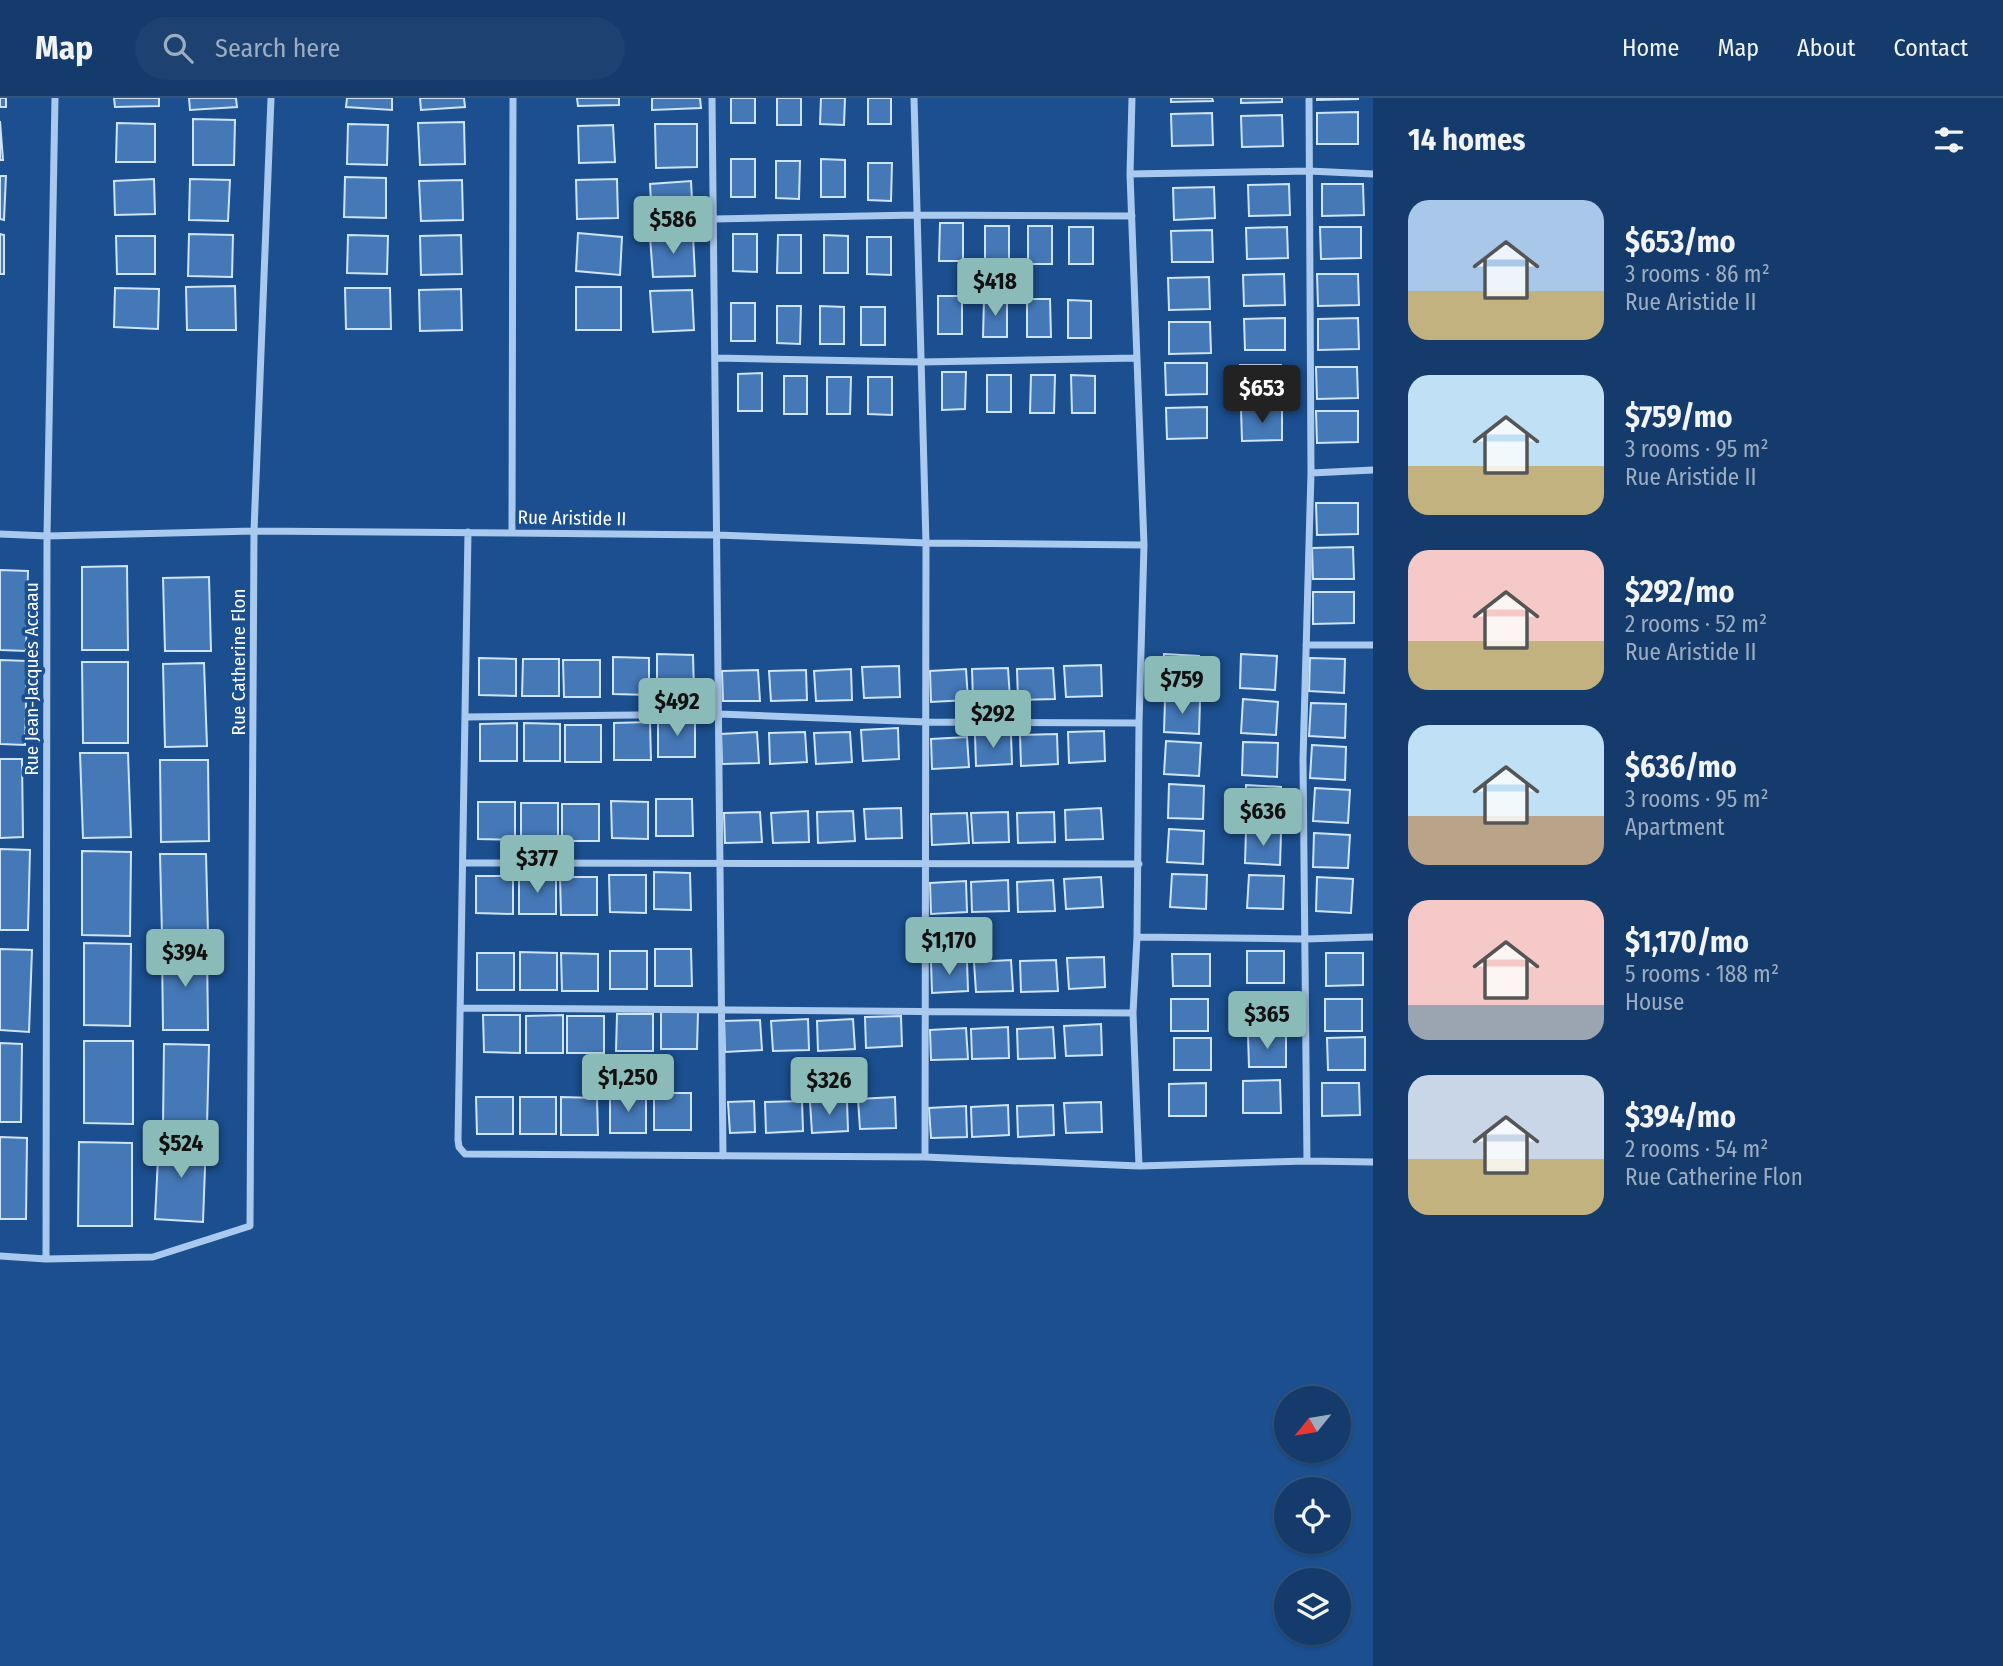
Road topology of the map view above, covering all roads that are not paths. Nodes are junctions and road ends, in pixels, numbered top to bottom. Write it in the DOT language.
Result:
graph roads {
  1 [pos="55,98"];
  2 [pos="271,98"];
  3 [pos="513,98"];
  4 [pos="712,98"];
  5 [pos="914,98"];
  6 [pos="1132,98"];
  7 [pos="1308,98"];
  8 [pos="1309,172"];
  9 [pos="1130,174"];
  10 [pos="1373,174"];
  11 [pos="917,215"];
  12 [pos="1132,216"];
  13 [pos="713,219"];
  14 [pos="715,358"];
  15 [pos="1137,358"];
  16 [pos="921,362"];
  17 [pos="1373,470"];
  18 [pos="1311,473"];
  19 [pos="254,531"];
  20 [pos="468,533"];
  21 [pos="512,533"];
  22 [pos="0,534"];
  23 [pos="47,536"];
  24 [pos="717,536"];
  25 [pos="926,543"];
  26 [pos="1144,545"];
  27 [pos="1306,645"];
  28 [pos="1373,645"];
  29 [pos="719,714"];
  30 [pos="465,717"];
  31 [pos="926,722"];
  32 [pos="1139,723"];
  33 [pos="463,863"];
  34 [pos="720,863"];
  35 [pos="1139,864"];
  36 [pos="926,865"];
  37 [pos="1137,937"];
  38 [pos="1373,937"];
  39 [pos="1305,939"];
  40 [pos="460,1008"];
  41 [pos="722,1008"];
  42 [pos="925,1012"];
  43 [pos="1133,1013"];
  44 [pos="723,1156"];
  45 [pos="925,1157"];
  46 [pos="1307,1161"];
  47 [pos="1373,1162"];
  48 [pos="1139,1166"];
  49 [pos="0,1256"];
  50 [pos="46,1259"];
  1 -- 23 [label="street, Rue Jean-Jacques Accaau"];
  2 -- 19 [label="street, Rue Catherine Flon"];
  3 -- 21 [label="street"];
  4 -- 13 [label="street"];
  5 -- 11 [label="street"];
  6 -- 9 [label="street"];
  7 -- 8 [label="street"];
  8 -- 9 [label="street"];
  8 -- 10 [label="street"];
  8 -- 18 [label="street"];
  9 -- 12 [label="street"];
  11 -- 12 [label="street"];
  11 -- 13 [label="street"];
  11 -- 16 [label="street"];
  12 -- 15 [label="street"];
  13 -- 14 [label="street"];
  14 -- 16 [label="street"];
  14 -- 24 [label="street"];
  15 -- 16 [label="street"];
  15 -- 26 [label="street"];
  16 -- 25 [label="street"];
  17 -- 18 [label="street"];
  18 -- 27 [label="street"];
  19 -- 20 [label="street, Rue Aristide II"];
  19 -- 23 [label="street, Rue Aristide II"];
  19 -- 50 [label="street, Rue Catherine Flon"];
  20 -- 21 [label="street, Rue Aristide II"];
  20 -- 30 [label="street"];
  21 -- 24 [label="street, Rue Aristide II"];
  22 -- 23 [label="street, Rue Aristide II"];
  23 -- 50 [label="street, Rue Jean-Jacques Accaau"];
  24 -- 25 [label="street, Rue Aristide II"];
  24 -- 29 [label="street"];
  25 -- 26 [label="street, Rue Aristide II"];
  25 -- 31 [label="street"];
  26 -- 32 [label="street"];
  27 -- 28 [label="street"];
  27 -- 39 [label="street"];
  29 -- 30 [label="street"];
  29 -- 31 [label="street"];
  29 -- 34 [label="street"];
  30 -- 33 [label="street"];
  31 -- 32 [label="street"];
  31 -- 36 [label="street"];
  32 -- 35 [label="street"];
  33 -- 34 [label="street"];
  33 -- 40 [label="street"];
  34 -- 36 [label="street"];
  34 -- 41 [label="street"];
  35 -- 36 [label="street"];
  35 -- 37 [label="street"];
  36 -- 42 [label="street"];
  37 -- 39 [label="street"];
  37 -- 43 [label="street"];
  38 -- 39 [label="street"];
  39 -- 46 [label="street"];
  40 -- 41 [label="street"];
  40 -- 44 [label="street"];
  41 -- 42 [label="street"];
  41 -- 44 [label="street"];
  42 -- 43 [label="street"];
  42 -- 45 [label="street"];
  43 -- 48 [label="street"];
  44 -- 45 [label="street"];
  45 -- 48 [label="street"];
  46 -- 47 [label="street"];
  46 -- 48 [label="street"];
  49 -- 50 [label="street"];
}
